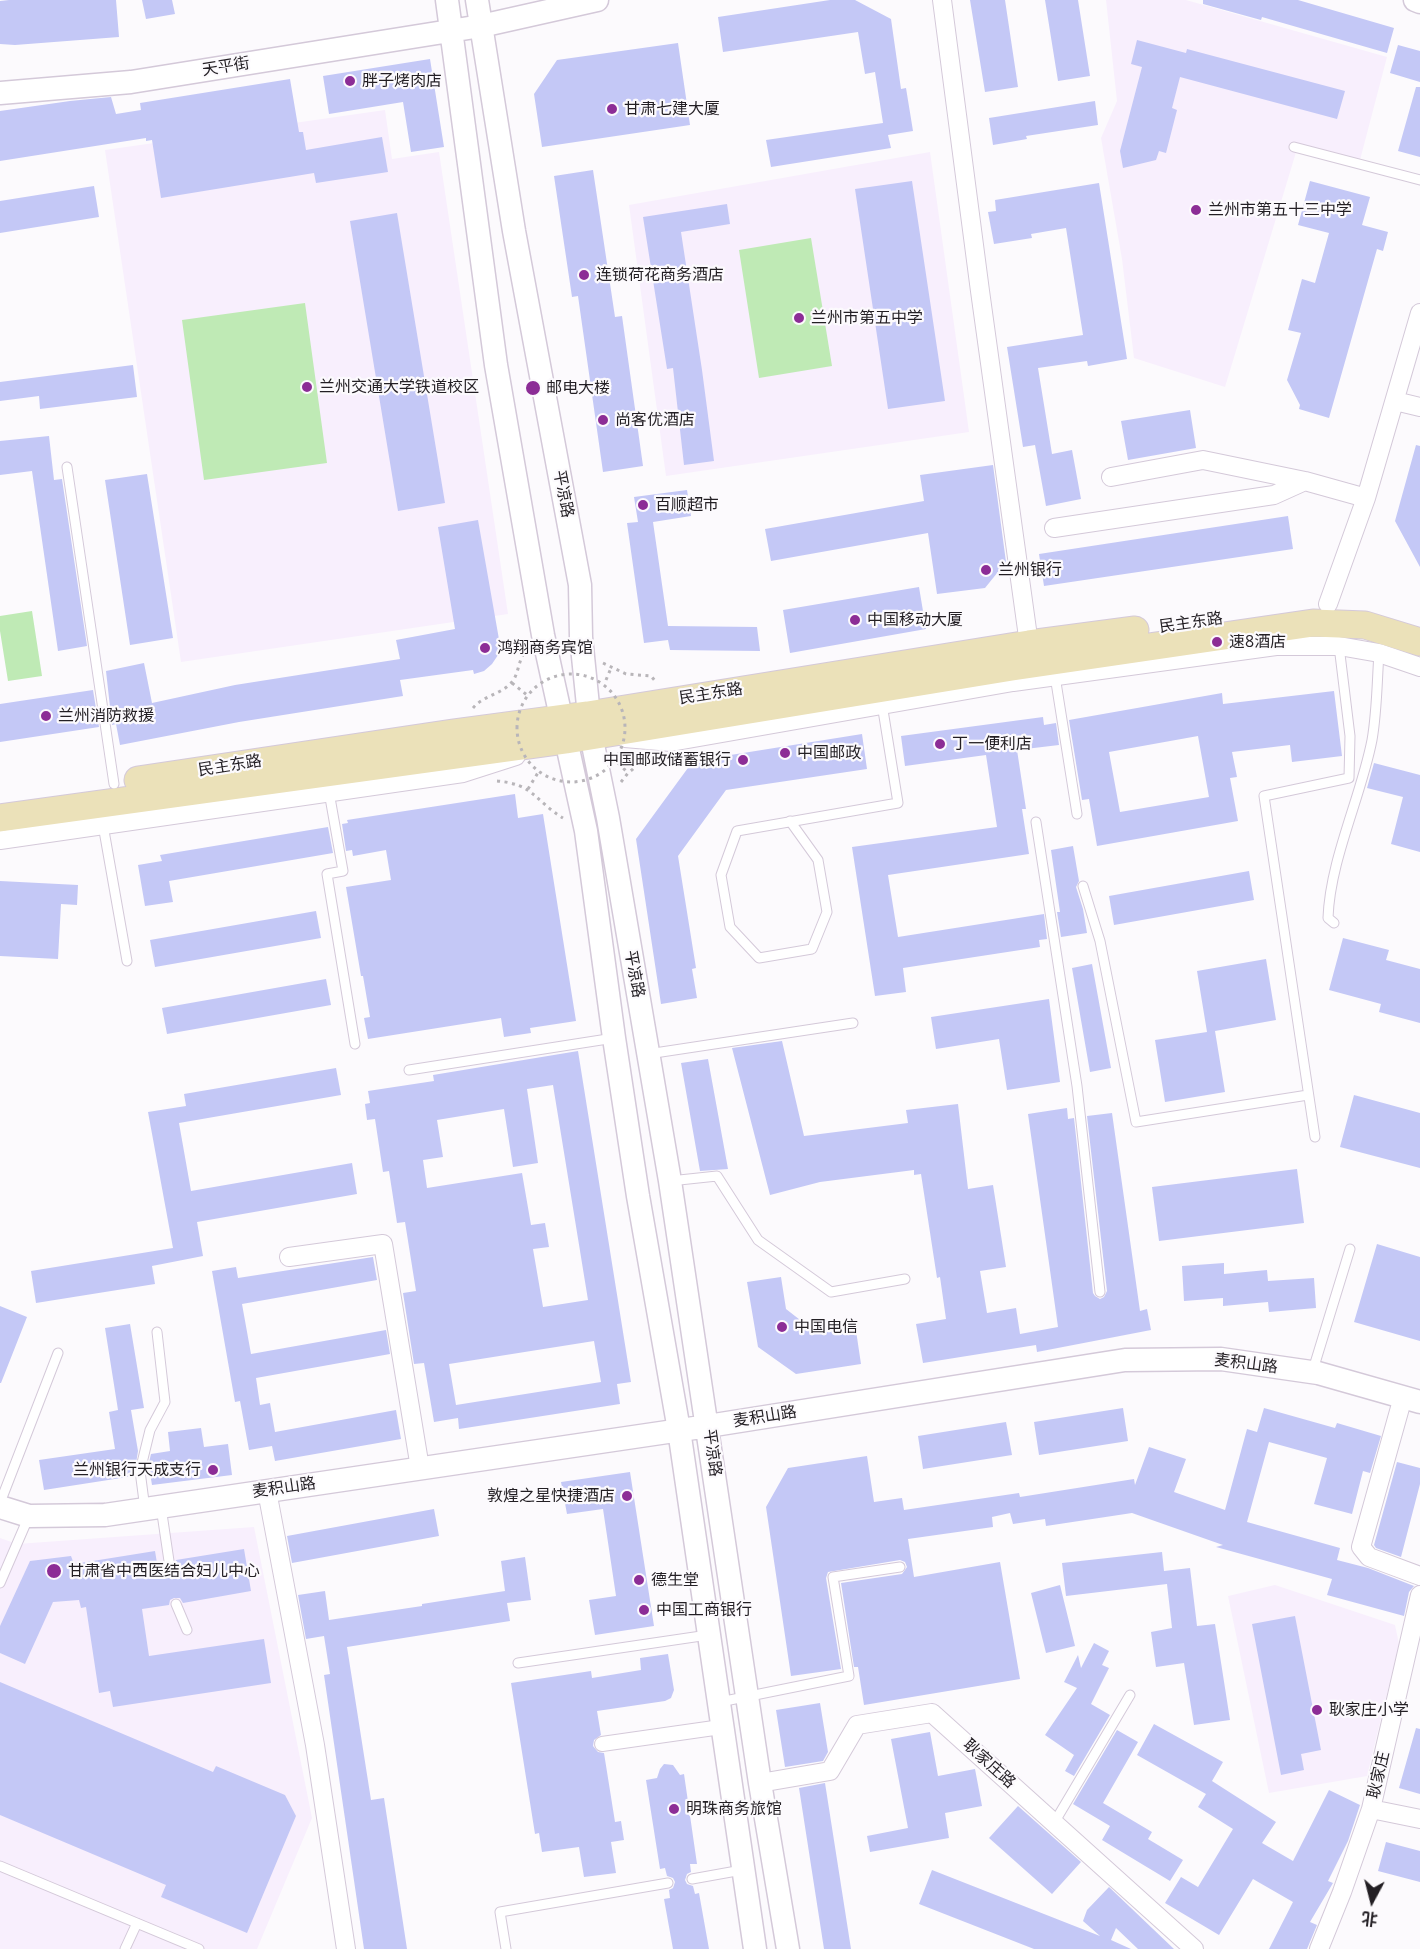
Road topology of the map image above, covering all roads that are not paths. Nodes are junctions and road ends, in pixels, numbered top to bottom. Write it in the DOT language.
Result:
graph roads {
  1 [pos="447,0"];
  2 [pos="477,0"];
  3 [pos="942,0"];
  4 [pos="1415,0"];
  5 [pos="588,1"];
  6 [pos="1420,2"];
  7 [pos="481,26"];
  8 [pos="450,31"];
  9 [pos="0,93"];
  10 [pos="1294,147"];
  11 [pos="1420,180"];
  12 [pos="1420,313"];
  13 [pos="1395,401"];
  14 [pos="1420,407"];
  15 [pos="66,467"];
  16 [pos="1111,477"];
  17 [pos="1305,482"];
  18 [pos="1366,498"];
  19 [pos="1054,528"];
  20 [pos="1328,604"];
  21 [pos="1420,624"];
  22 [pos="1420,642"];
  23 [pos="1029,644"];
  24 [pos="1339,646"];
  25 [pos="1379,653"];
  26 [pos="1420,667"];
  27 [pos="1055,676"];
  28 [pos="882,704"];
  29 [pos="576,727"];
  30 [pos="114,784"];
  31 [pos="329,792"];
  32 [pos="0,800"];
  33 [pos="1077,814"];
  34 [pos="0,818"];
  35 [pos="790,821"];
  36 [pos="1036,822"];
  37 [pos="103,825"];
  38 [pos="0,840"];
  39 [pos="1083,886"];
  40 [pos="1334,923"];
  41 [pos="127,961"];
  42 [pos="853,1023"];
  43 [pos="614,1038"];
  44 [pos="355,1044"];
  45 [pos="648,1054"];
  46 [pos="409,1070"];
  47 [pos="1308,1095"];
  48 [pos="1315,1137"];
  49 [pos="670,1181"];
  50 [pos="1350,1249"];
  51 [pos="289,1257"];
  52 [pos="904,1279"];
  53 [pos="1100,1292"];
  54 [pos="157,1332"];
  55 [pos="58,1353"];
  56 [pos="1312,1372"];
  57 [pos="1411,1400"];
  58 [pos="708,1425"];
  59 [pos="679,1430"];
  60 [pos="420,1468"];
  61 [pos="267,1491"];
  62 [pos="0,1503"];
  63 [pos="0,1507"];
  64 [pos="153,1508"];
  65 [pos="29,1516"];
  66 [pos="169,1561"];
  67 [pos="900,1567"];
  68 [pos="1420,1576"];
  69 [pos="0,1583"];
  70 [pos="1420,1595"];
  71 [pos="177,1604"];
  72 [pos="187,1630"];
  73 [pos="708,1635"];
  74 [pos="518,1663"];
  75 [pos="1130,1695"];
  76 [pos="747,1696"];
  77 [pos="718,1702"];
  78 [pos="721,1727"];
  79 [pos="602,1744"];
  80 [pos="760,1783"];
  81 [pos="1371,1809"];
  82 [pos="1420,1819"];
  83 [pos="1054,1823"];
  84 [pos="0,1866"];
  85 [pos="742,1870"];
  86 [pos="692,1879"];
  87 [pos="668,1883"];
  88 [pos="137,1923"];
  89 [pos="125,1949"];
  90 [pos="199,1949"];
  91 [pos="346,1949"];
  92 [pos="506,1949"];
  93 [pos="755,1949"];
  94 [pos="788,1949"];
  95 [pos="1194,1949"];
  96 [pos="1319,1949"];
  1 -- 8 [label="street, 平凉路"];
  2 -- 7 [label="street, 平凉路"];
  3 -- 23 [label="street"];
  4 -- 6 [label="street"];
  5 -- 7 [label="street, 天平街"];
  7 -- 8 [label="street, 天平街"];
  7 -- 29 [label="street, 平凉路"];
  8 -- 9 [label="street, 天平街"];
  8 -- 29 [label="street, 平凉路"];
  10 -- 11 [label="lane"];
  12 -- 13 [label="street"];
  13 -- 14 [label="street"];
  13 -- 18 [label="street"];
  15 -- 30 [label="lane"];
  16 -- 17 [label="street"];
  17 -- 18 [label="street"];
  17 -- 19 [label="street"];
  18 -- 20 [label="street"];
  20 -- 21 [label="main road, 民主东路"];
  20 -- 23 [label="main road, 民主东路"];
  22 -- 29 [label="main road, 民主东路"];
  23 -- 29 [label="main road, 民主东路"];
  24 -- 25 [label="street, 民主东路"];
  24 -- 27 [label="street, 民主东路"];
  24 -- 47 [label="lane"];
  25 -- 26 [label="street, 民主东路"];
  25 -- 40 [label="lane"];
  27 -- 28 [label="street, 民主东路"];
  27 -- 33 [label="lane"];
  28 -- 29 [label="street, 民主东路"];
  28 -- 35 [label="lane"];
  29 -- 30 [label="main road, 民主东路"];
  29 -- 31 [label="street, 民主东路"];
  29 -- 34 [label="main road, 民主东路"];
  29 -- 43 [label="street, 平凉路"];
  29 -- 45 [label="street, 平凉路"];
  30 -- 32 [label="main road, 民主东路"];
  31 -- 37 [label="street, 民主东路"];
  31 -- 44 [label="lane"];
  35 -- 35 [label="lane"];
  36 -- 53 [label="lane"];
  37 -- 38 [label="street, 民主东路"];
  37 -- 41 [label="lane"];
  39 -- 47 [label="lane"];
  42 -- 45 [label="lane"];
  43 -- 46 [label="lane"];
  43 -- 59 [label="street, 平凉路"];
  45 -- 49 [label="street, 平凉路"];
  47 -- 48 [label="lane"];
  49 -- 52 [label="lane"];
  49 -- 58 [label="street, 平凉路"];
  50 -- 56 [label="lane"];
  51 -- 60 [label="street"];
  54 -- 64 [label="lane"];
  55 -- 62 [label="lane"];
  56 -- 57 [label="street, 麦积山路"];
  56 -- 58 [label="street, 麦积山路"];
  57 -- 68 [label="street"];
  58 -- 59 [label="street, 麦积山路"];
  58 -- 76 [label="street, 平凉路"];
  59 -- 60 [label="street, 麦积山路"];
  59 -- 73 [label="street, 平凉路"];
  60 -- 61 [label="street, 麦积山路"];
  61 -- 64 [label="street, 麦积山路"];
  61 -- 91 [label="street"];
  63 -- 65 [label="street, 麦积山路"];
  64 -- 65 [label="street, 麦积山路"];
  64 -- 66 [label="lane"];
  65 -- 69 [label="lane"];
  67 -- 76 [label="lane"];
  70 -- 81 [label="street, 耿家庄"];
  71 -- 72 [label="lane"];
  73 -- 74 [label="lane"];
  73 -- 77 [label="street, 平凉路"];
  75 -- 83 [label="lane"];
  76 -- 77 [label="lane"];
  76 -- 80 [label="street, 平凉路"];
  77 -- 78 [label="street, 平凉路"];
  78 -- 79 [label="street"];
  78 -- 85 [label="street, 平凉路"];
  80 -- 83 [label="street, 耿家庄路"];
  80 -- 94 [label="street, 平凉路"];
  81 -- 82 [label="street"];
  81 -- 96 [label="street, 耿家庄"];
  83 -- 95 [label="street, 耿家庄路"];
  84 -- 88 [label="lane"];
  85 -- 86 [label="lane"];
  85 -- 93 [label="street, 平凉路"];
  87 -- 92 [label="lane"];
  88 -- 89 [label="lane"];
  88 -- 90 [label="lane"];
}
